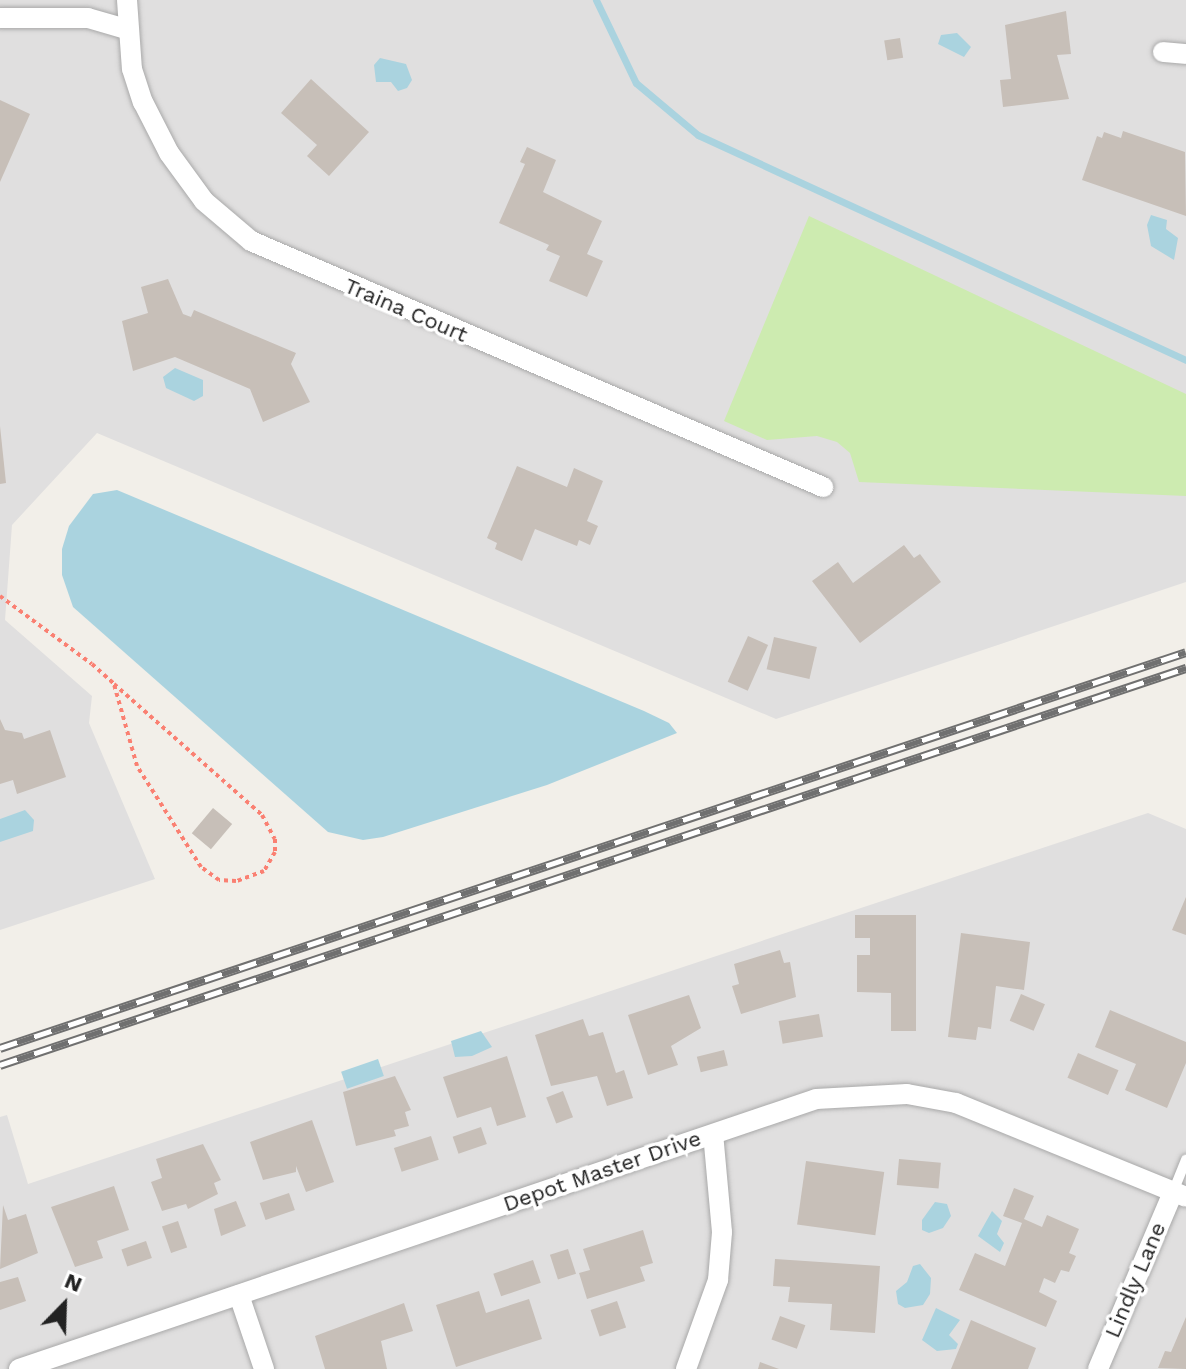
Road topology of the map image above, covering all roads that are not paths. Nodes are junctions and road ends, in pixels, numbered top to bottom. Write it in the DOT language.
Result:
graph roads {
  1 [pos="127,0"];
  2 [pos="0,18"];
  3 [pos="126,29"];
  4 [pos="1163,52"];
  5 [pos="1186,54"];
  6 [pos="823,487"];
  7 [pos="713,1134"];
  8 [pos="1186,1159"];
  9 [pos="1179,1194"];
  10 [pos="239,1295"];
  11 [pos="19,1369"];
  12 [pos="264,1369"];
  13 [pos="686,1369"];
  14 [pos="1098,1369"];
  1 -- 3 [label="street, Traina Court"];
  2 -- 3 [label="street"];
  3 -- 6 [label="street, Traina Court"];
  4 -- 5 [label="street"];
  7 -- 9 [label="street, Depot Master Drive"];
  7 -- 10 [label="street, Depot Master Drive"];
  7 -- 13 [label="street"];
  8 -- 9 [label="lane"];
  9 -- 14 [label="street, Lindly Lane"];
  10 -- 11 [label="street, Depot Master Drive"];
  10 -- 12 [label="street"];
}
